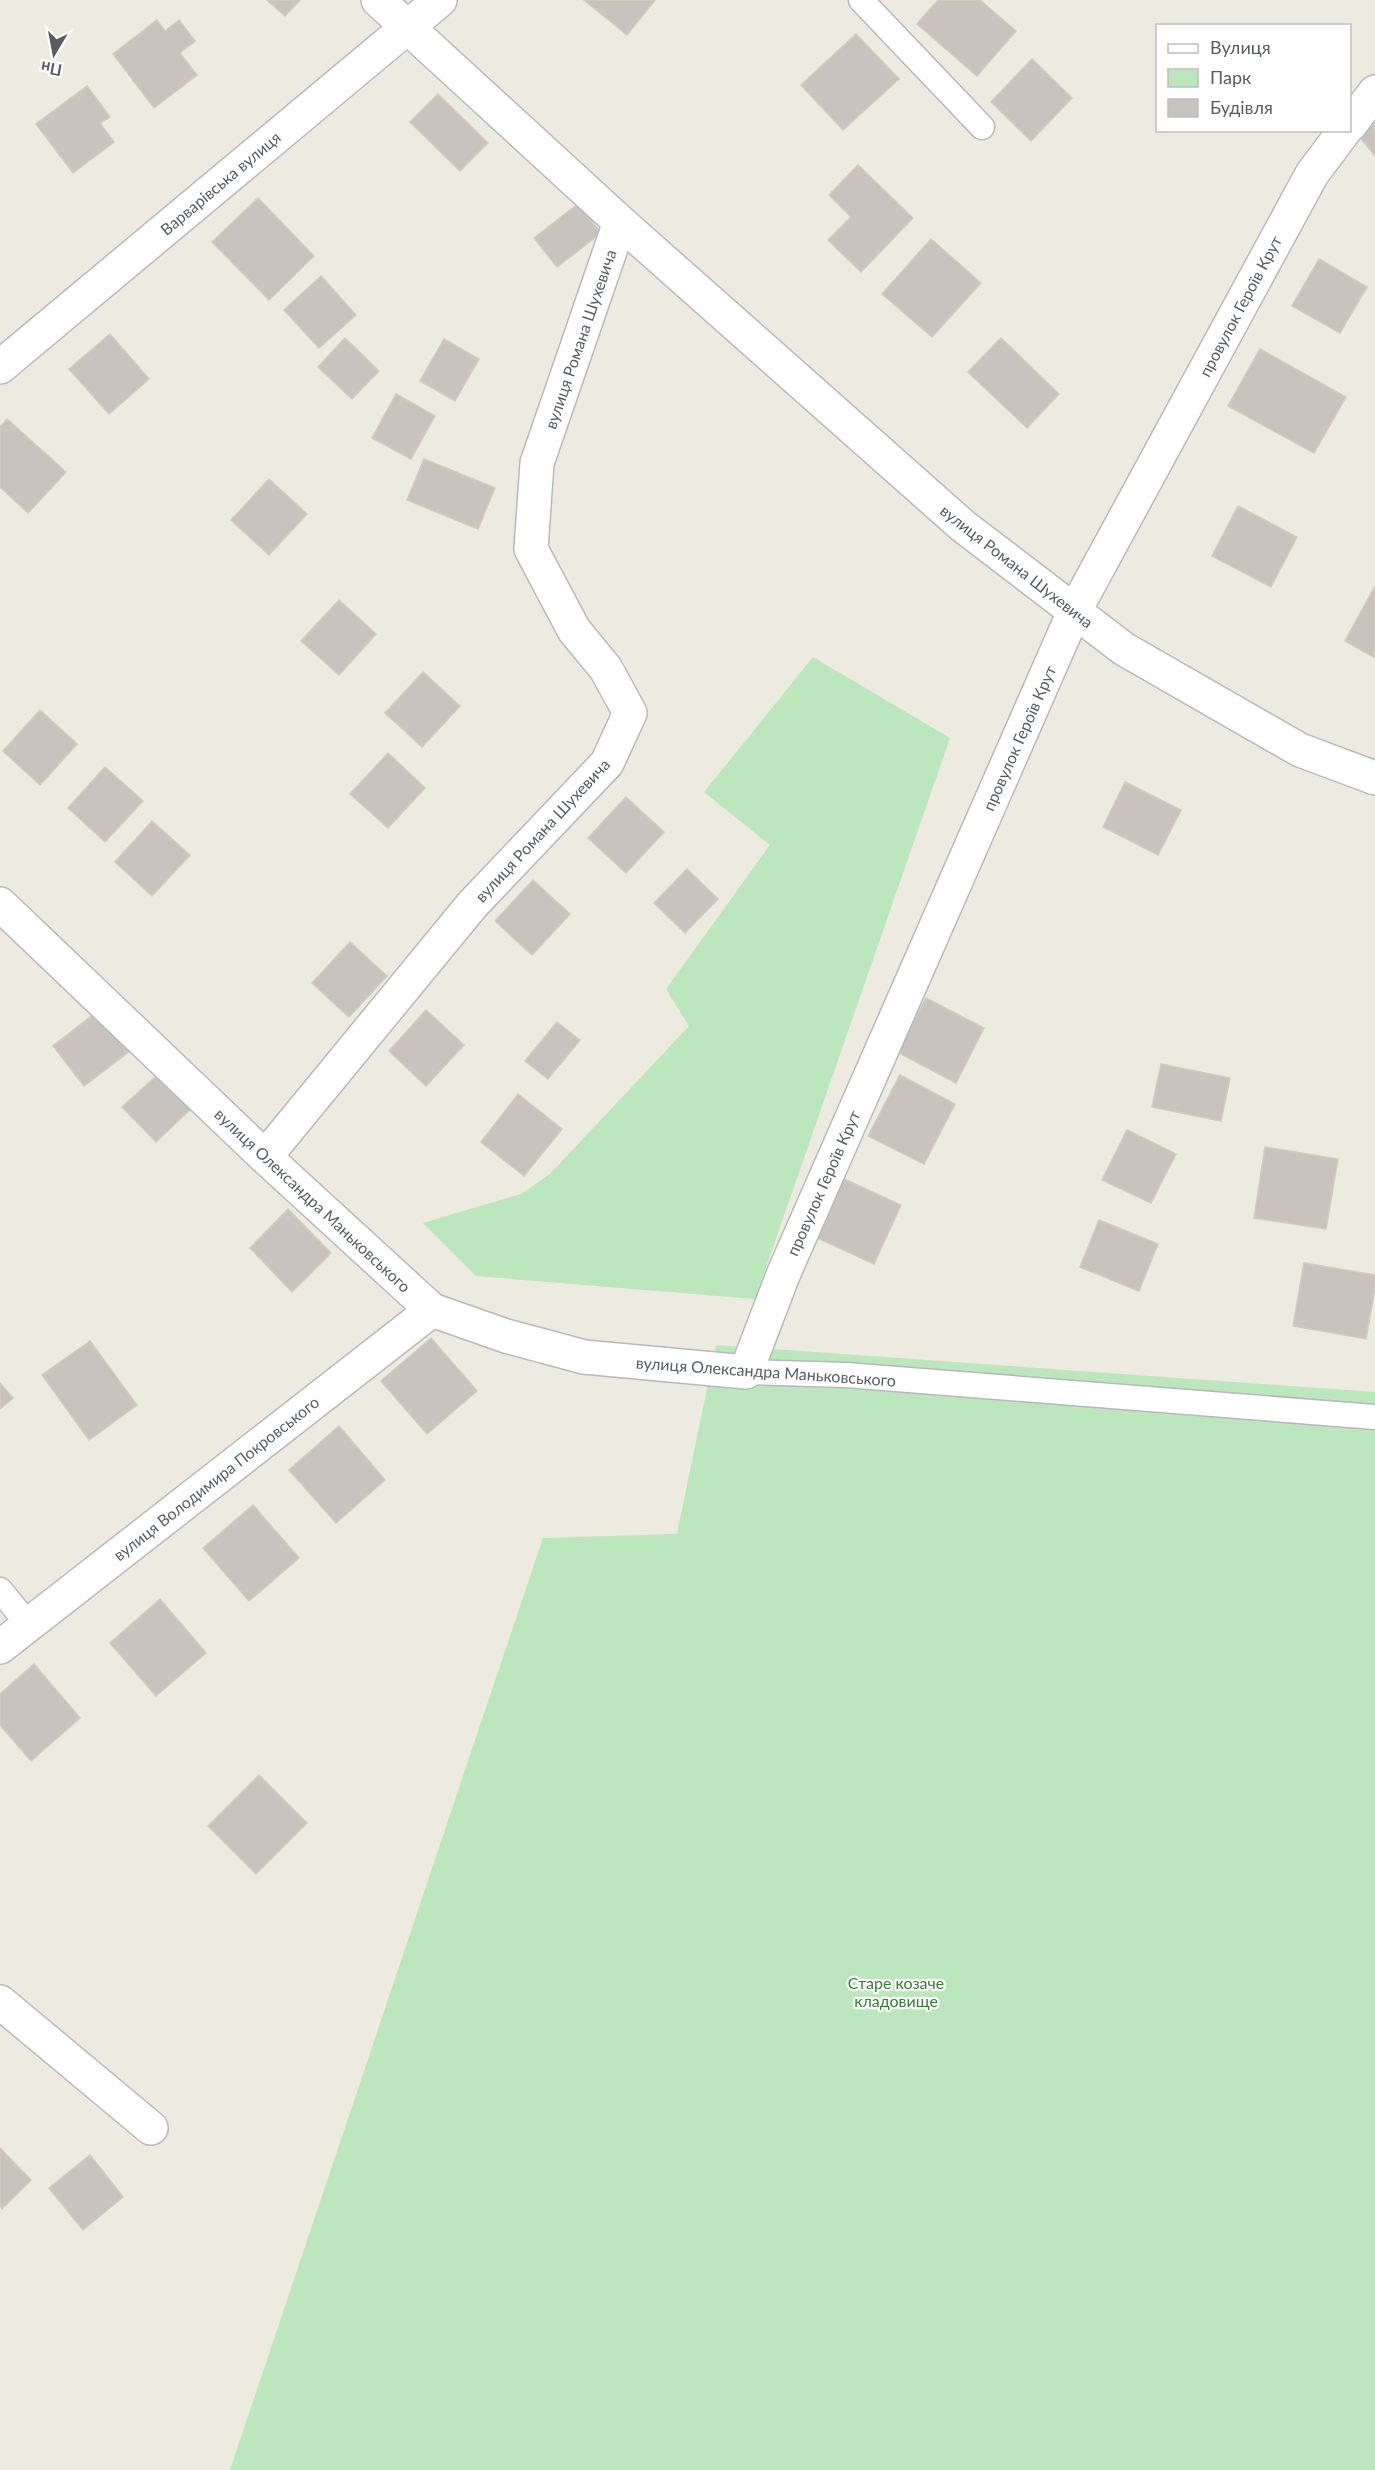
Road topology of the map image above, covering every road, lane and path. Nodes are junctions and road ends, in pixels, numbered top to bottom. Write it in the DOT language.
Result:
graph roads {
  1 [pos="378,0"];
  2 [pos="440,0"];
  3 [pos="861,0"];
  4 [pos="406,27"];
  5 [pos="1375,92"];
  6 [pos="1351,124"];
  7 [pos="982,127"];
  8 [pos="1344,132"];
  9 [pos="620,222"];
  10 [pos="0,367"];
  11 [pos="1074,612"];
  12 [pos="1375,778"];
  13 [pos="0,904"];
  14 [pos="265,1157"];
  15 [pos="432,1310"];
  16 [pos="746,1372"];
  17 [pos="1375,1416"];
  18 [pos="0,1590"];
  19 [pos="28,1624"];
  20 [pos="0,1647"];
  21 [pos="0,2002"];
  22 [pos="151,2128"];
  1 -- 4 [label="street, вулиця Романа Шухевича"];
  2 -- 4 [label="street, Варварівська вулиця"];
  3 -- 7 [label="lane"];
  4 -- 9 [label="street, вулиця Романа Шухевича"];
  4 -- 10 [label="street, Варварівська вулиця"];
  5 -- 6 [label="street"];
  8 -- 11 [label="street, провулок Героїв Крут"];
  9 -- 11 [label="street, вулиця Романа Шухевича"];
  9 -- 14 [label="street, вулиця Романа Шухевича"];
  11 -- 12 [label="street, вулиця Романа Шухевича"];
  11 -- 16 [label="street, провулок Героїв Крут"];
  13 -- 14 [label="street, вулиця Олександра Маньковського"];
  14 -- 15 [label="street, вулиця Олександра Маньковського"];
  15 -- 16 [label="street, вулиця Олександра Маньковського"];
  15 -- 19 [label="street, вулиця Володимира Покровського"];
  16 -- 17 [label="lane, вулиця Олександра Маньковського"];
  18 -- 19 [label="lane"];
  19 -- 20 [label="street, вулиця Володимира Покровського"];
  21 -- 22 [label="street"];
}
